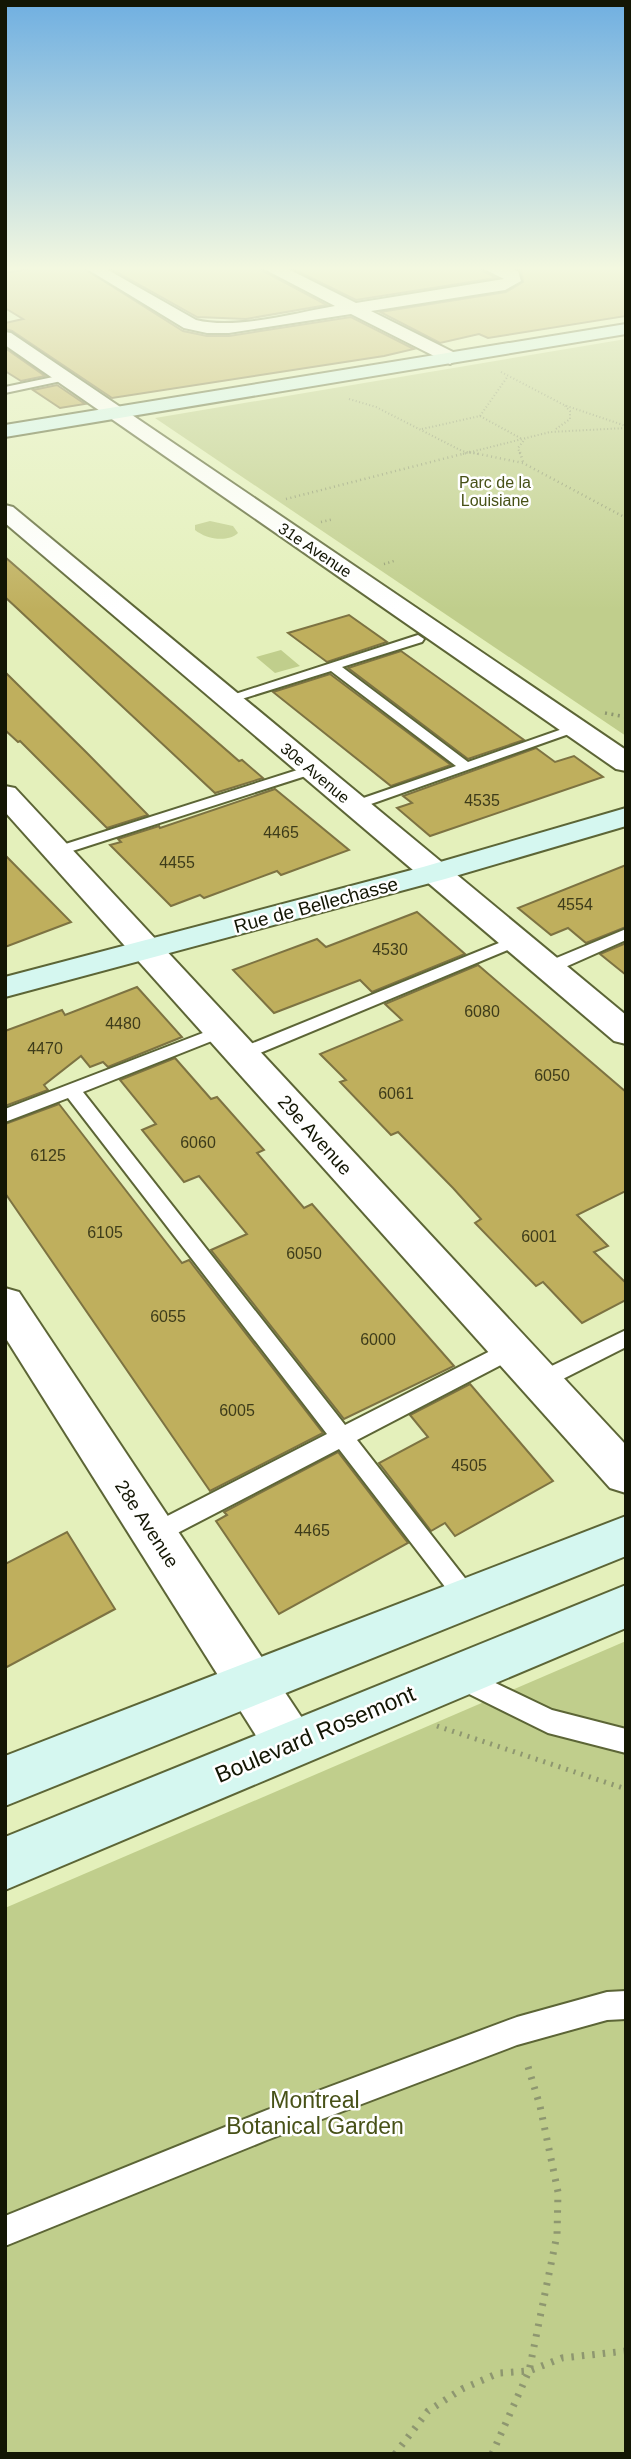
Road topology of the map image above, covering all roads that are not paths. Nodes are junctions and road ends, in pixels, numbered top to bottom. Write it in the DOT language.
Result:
graph roads {
  1 [pos="50,381"];
  2 [pos="67,381"];
  3 [pos="285,381"];
  4 [pos="5,390"];
  5 [pos="115,413"];
  6 [pos="5,431"];
  7 [pos="5,512"];
  8 [pos="418,639"];
  9 [pos="333,666"];
  10 [pos="227,699"];
  11 [pos="576,729"];
  12 [pos="626,763"];
  13 [pos="466,767"];
  14 [pos="310,770"];
  15 [pos="5,794"];
  16 [pos="354,806"];
  17 [pos="626,817"];
  18 [pos="58,851"];
  19 [pos="434,873"];
  20 [pos="626,934"];
  21 [pos="516,941"];
  22 [pos="148,950"];
  23 [pos="548,968"];
  24 [pos="5,987"];
  25 [pos="626,1033"];
  26 [pos="232,1043"];
  27 [pos="72,1090"];
  28 [pos="5,1116"];
  29 [pos="5,1303"];
  30 [pos="626,1338"];
  31 [pos="511,1350"];
  32 [pos="540,1381"];
  33 [pos="342,1437"];
  34 [pos="626,1475"];
  35 [pos="154,1534"];
  36 [pos="626,1536"];
  37 [pos="467,1598"];
  38 [pos="626,1606"];
  39 [pos="456,1675"];
  40 [pos="250,1682"];
  41 [pos="626,1741"];
  42 [pos="290,1744"];
  43 [pos="5,1781"];
  44 [pos="5,1864"];
  45 [pos="626,2005"];
  46 [pos="5,2231"];
  1 -- 4 [label="lane"];
  2 -- 5 [label="street, 31e Avenue"];
  3 -- 5 [label="street"];
  5 -- 6 [label="street"];
  5 -- 11 [label="street, 31e Avenue"];
  7 -- 10 [label="street, 30e Avenue"];
  8 -- 9 [label="lane"];
  9 -- 10 [label="lane"];
  9 -- 13 [label="lane"];
  10 -- 14 [label="street, 30e Avenue"];
  11 -- 12 [label="street, 31e Avenue"];
  11 -- 13 [label="lane"];
  13 -- 16 [label="lane"];
  14 -- 16 [label="street, 30e Avenue"];
  14 -- 18 [label="lane"];
  15 -- 18 [label="street, 29e Avenue"];
  16 -- 19 [label="street, 30e Avenue"];
  17 -- 19 [label="street, Rue de Bellechasse"];
  18 -- 22 [label="street, 29e Avenue"];
  19 -- 21 [label="street, 30e Avenue"];
  19 -- 22 [label="street, Rue de Bellechasse"];
  20 -- 23 [label="lane"];
  21 -- 23 [label="street, 30e Avenue"];
  21 -- 26 [label="lane"];
  22 -- 24 [label="street, Rue de Bellechasse"];
  22 -- 26 [label="street, 29e Avenue"];
  23 -- 25 [label="street, 30e Avenue"];
  26 -- 27 [label="lane"];
  26 -- 31 [label="street, 29e Avenue"];
  27 -- 28 [label="lane"];
  27 -- 33 [label="lane"];
  29 -- 35 [label="street, 28e Avenue"];
  30 -- 32 [label="lane"];
  31 -- 32 [label="street, 29e Avenue"];
  31 -- 33 [label="lane"];
  32 -- 34 [label="street, 29e Avenue"];
  33 -- 35 [label="lane"];
  33 -- 37 [label="lane"];
  35 -- 40 [label="street, 28e Avenue"];
  36 -- 37 [label="street"];
  37 -- 40 [label="street"];
  38 -- 39 [label="street, Boulevard Rosemont"];
  39 -- 41 [label="lane"];
  39 -- 42 [label="street, Boulevard Rosemont"];
  40 -- 42 [label="street, 28e Avenue"];
  40 -- 43 [label="street"];
  42 -- 44 [label="street, Boulevard Rosemont"];
  45 -- 46 [label="lane"];
}
